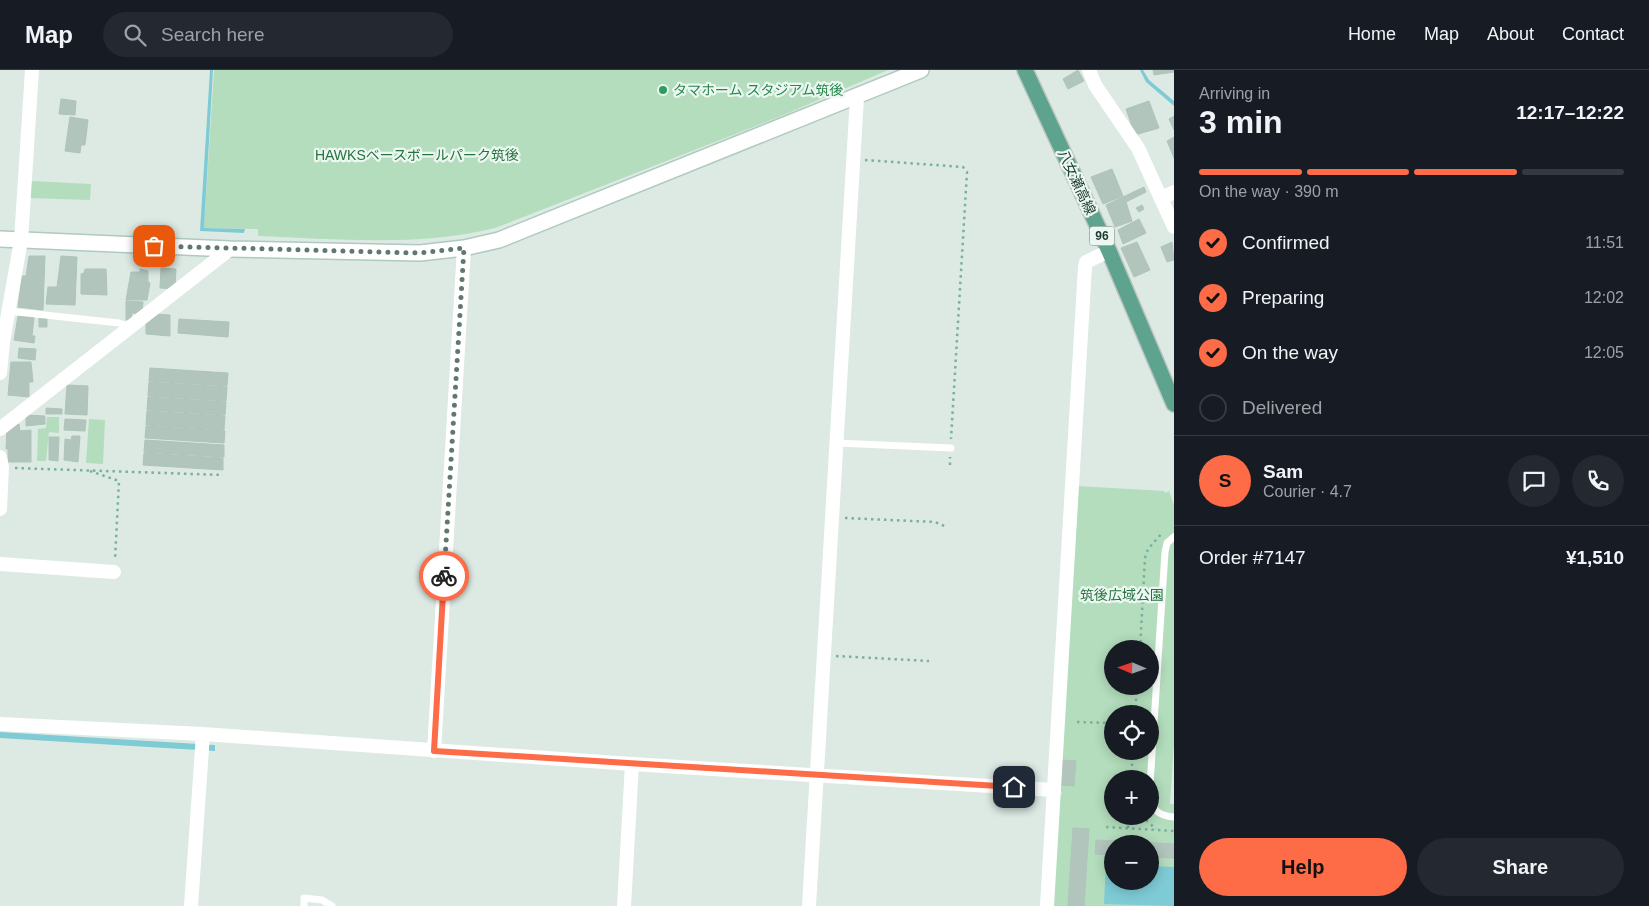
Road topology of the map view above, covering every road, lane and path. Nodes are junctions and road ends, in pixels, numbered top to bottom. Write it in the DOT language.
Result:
graph roads {
  1 [pos="32,70"];
  2 [pos="920,70"];
  3 [pos="1026,70"];
  4 [pos="1089,70"];
  5 [pos="857,96"];
  6 [pos="854,159"];
  7 [pos="1174,192"];
  8 [pos="1161,198"];
  9 [pos="1174,228"];
  10 [pos="0,239"];
  11 [pos="21,240"];
  12 [pos="464,248"];
  13 [pos="230,249"];
  14 [pos="1109,251"];
  15 [pos="8,311"];
  16 [pos="132,327"];
  17 [pos="0,373"];
  18 [pos="1174,404"];
  19 [pos="0,429"];
  20 [pos="836,443"];
  21 [pos="951,448"];
  22 [pos="1,462"];
  23 [pos="950,465"];
  24 [pos="90,470"];
  25 [pos="223,475"];
  26 [pos="0,509"];
  27 [pos="832,517"];
  28 [pos="947,527"];
  29 [pos="1165,531"];
  30 [pos="1174,537"];
  31 [pos="0,564"];
  32 [pos="114,572"];
  33 [pos="1140,640"];
  34 [pos="824,655"];
  35 [pos="929,661"];
  36 [pos="1077,722"];
  37 [pos="1104,723"];
  38 [pos="0,724"];
  39 [pos="203,734"];
  40 [pos="434,751"];
  41 [pos="632,764"];
  42 [pos="1151,770"];
  43 [pos="817,774"];
  44 [pos="1054,790"];
  45 [pos="1159,813"];
  46 [pos="1174,816"];
  47 [pos="1128,825"];
  48 [pos="1151,825"];
  49 [pos="1106,827"];
  50 [pos="1128,828"];
  51 [pos="1157,830"];
  52 [pos="1174,831"];
  53 [pos="191,906"];
  54 [pos="304,906"];
  55 [pos="332,906"];
  56 [pos="624,906"];
  57 [pos="809,906"];
  58 [pos="1047,906"];
  1 -- 11 [label="street"];
  2 -- 5 [label="street"];
  3 -- 14 [label="main road, 八女瀬高線 / 96"];
  4 -- 8 [label="street"];
  5 -- 6 [label="street"];
  5 -- 12 [label="street"];
  6 -- 20 [label="street"];
  6 -- 21 [label="path"];
  7 -- 8 [label="street"];
  8 -- 9 [label="street"];
  10 -- 11 [label="street"];
  11 -- 13 [label="street"];
  11 -- 15 [label="street"];
  12 -- 13 [label="street"];
  12 -- 40 [label="street"];
  13 -- 16 [label="street"];
  14 -- 18 [label="main road, 八女瀬高線 / 96"];
  14 -- 44 [label="street"];
  15 -- 16 [label="lane"];
  15 -- 17 [label="street"];
  16 -- 19 [label="street"];
  20 -- 21 [label="lane"];
  20 -- 27 [label="street"];
  21 -- 23 [label="path"];
  22 -- 24 [label="path"];
  22 -- 26 [label="street"];
  24 -- 25 [label="path"];
  24 -- 32 [label="path"];
  27 -- 28 [label="path"];
  27 -- 34 [label="street"];
  29 -- 33 [label="path"];
  30 -- 42 [label="lane"];
  31 -- 32 [label="street"];
  34 -- 35 [label="path"];
  34 -- 43 [label="street"];
  36 -- 37 [label="path"];
  38 -- 39 [label="street"];
  39 -- 40 [label="street"];
  39 -- 53 [label="street"];
  40 -- 41 [label="street"];
  41 -- 43 [label="street"];
  41 -- 56 [label="street"];
  43 -- 44 [label="street"];
  43 -- 57 [label="street"];
  44 -- 58 [label="street"];
  45 -- 46 [label="lane"];
  47 -- 50 [label="path"];
  48 -- 51 [label="path"];
  49 -- 50 [label="path"];
  50 -- 51 [label="path"];
  51 -- 52 [label="path"];
  54 -- 55 [label="lane"];
}
